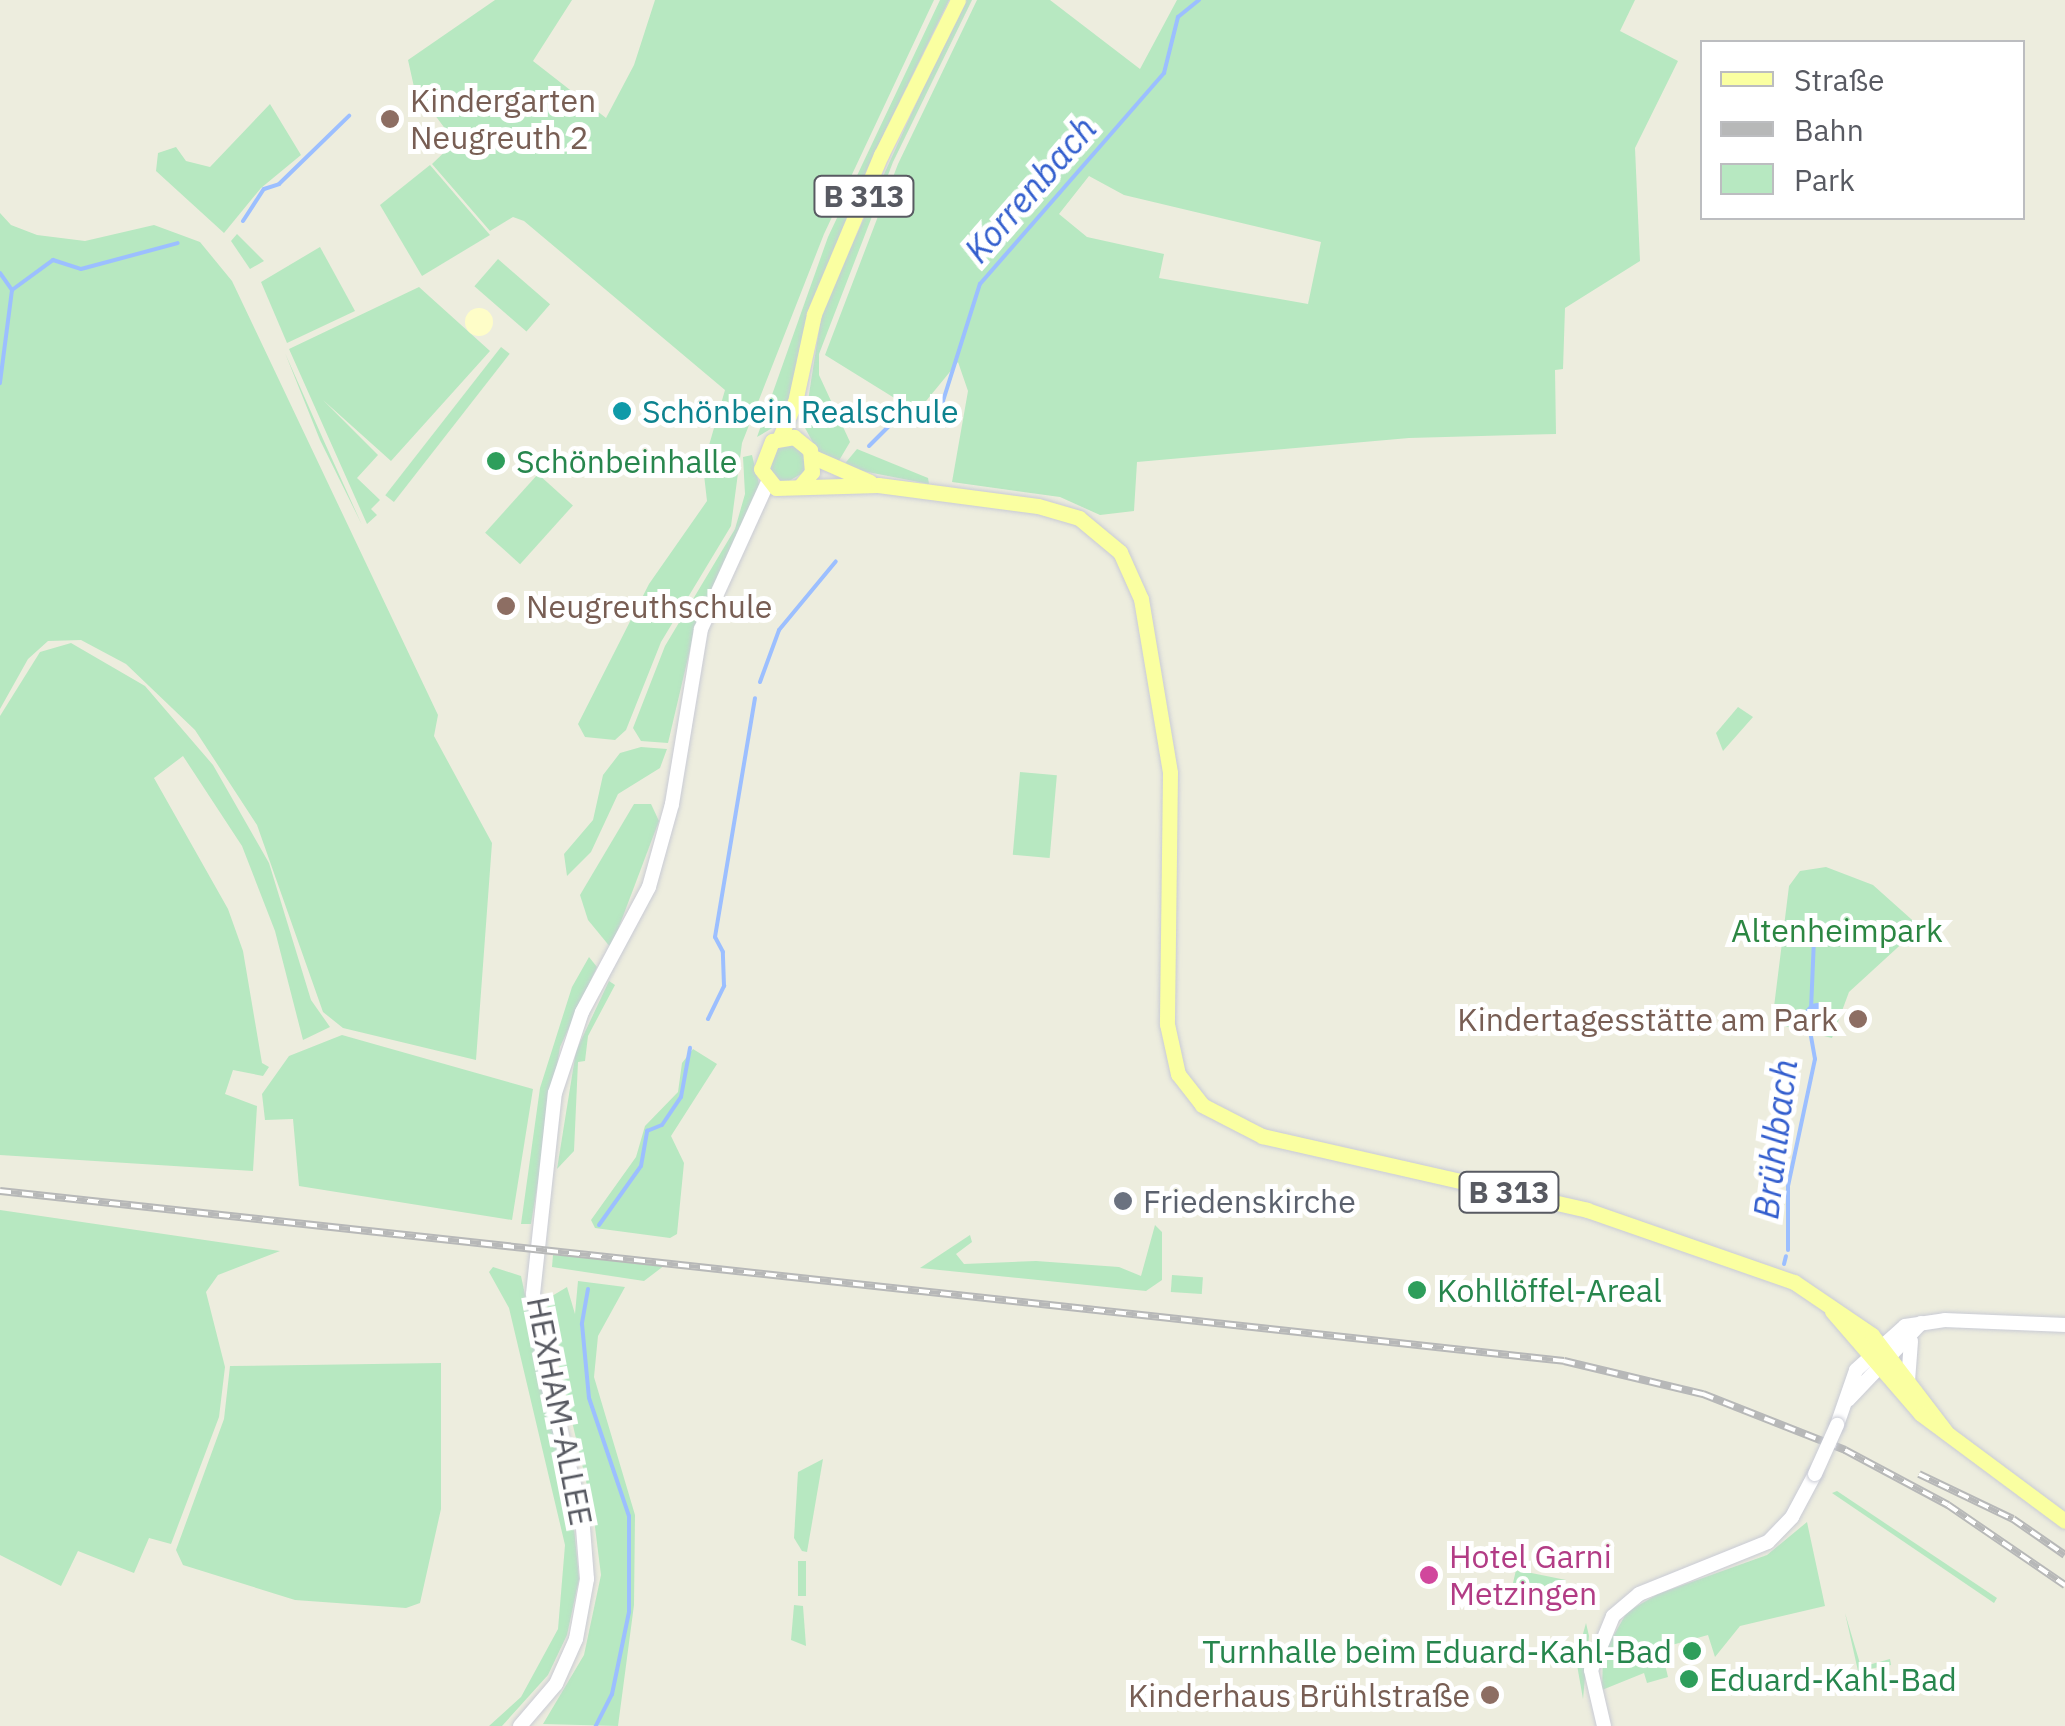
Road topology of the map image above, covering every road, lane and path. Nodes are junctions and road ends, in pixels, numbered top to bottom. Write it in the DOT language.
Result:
graph roads {
  1 [pos="958,0"];
  2 [pos="795,402"];
  3 [pos="780,437"];
  4 [pos="800,440"];
  5 [pos="813,457"];
  6 [pos="768,482"];
  7 [pos="878,485"];
  8 [pos="797,487"];
  9 [pos="756,519"];
  10 [pos="1830,1308"];
  11 [pos="1921,1324"];
  12 [pos="2065,1325"];
  13 [pos="1912,1340"];
  14 [pos="1879,1344"];
  15 [pos="1866,1356"];
  16 [pos="1885,1365"];
  17 [pos="1908,1381"];
  18 [pos="1848,1400"];
  19 [pos="1947,1432"];
  20 [pos="2065,1521"];
  21 [pos="520,1726"];
  22 [pos="1604,1726"];
  1 -- 2 [label="main road, B 313"];
  2 -- 3 [label="main road, B 313"];
  2 -- 4 [label="main road, B 313"];
  3 -- 4 [label="main road"];
  3 -- 6 [label="main road"];
  4 -- 5 [label="main road"];
  5 -- 7 [label="main road, B 313"];
  5 -- 8 [label="main road"];
  6 -- 8 [label="main road"];
  6 -- 9 [label="main road, HEXHAM-ALLEE"];
  7 -- 8 [label="main road, B 313"];
  7 -- 10 [label="main road, B 313"];
  8 -- 9 [label="main road, HEXHAM-ALLEE"];
  9 -- 21 [label="main road, HEXHAM-ALLEE"];
  10 -- 14 [label="main road, B 313"];
  10 -- 15 [label="main road, B 313"];
  11 -- 12 [label="main road"];
  11 -- 13 [label="main road"];
  11 -- 14 [label="main road"];
  13 -- 16 [label="main road"];
  13 -- 17 [label="main road"];
  14 -- 15 [label="main road"];
  14 -- 16 [label="main road, B 313"];
  15 -- 16 [label="main road, B 313"];
  15 -- 18 [label="main road"];
  16 -- 17 [label="main road, B 313"];
  16 -- 18 [label="main road"];
  16 -- 19 [label="main road, B 313"];
  17 -- 19 [label="main road, B 313"];
  18 -- 22 [label="main road, bridge"];
  19 -- 20 [label="main road, B 313"];
}
